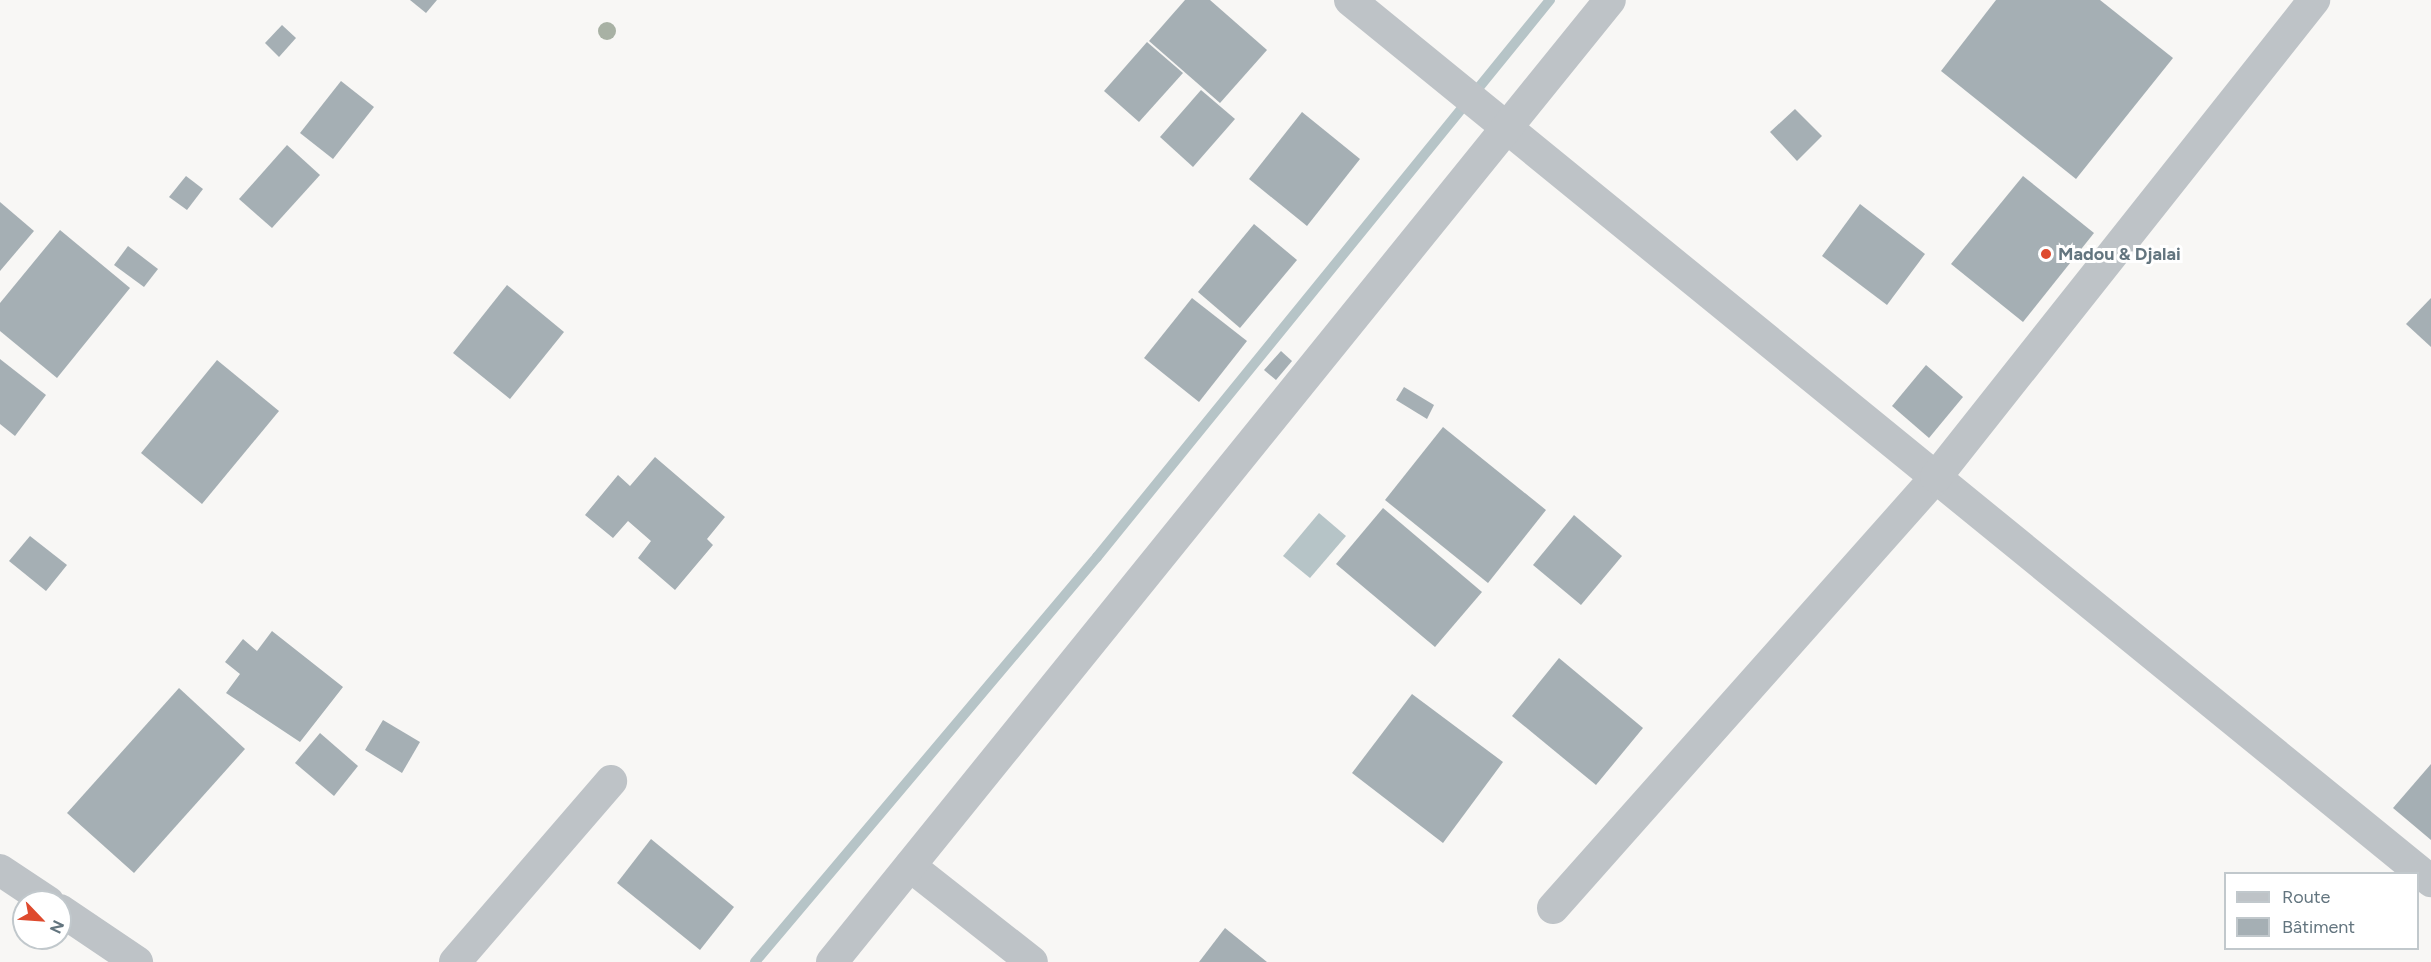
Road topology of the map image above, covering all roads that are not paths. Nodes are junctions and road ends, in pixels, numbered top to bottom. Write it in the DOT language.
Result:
graph roads {
  1 [pos="1350,0"];
  2 [pos="1610,0"];
  3 [pos="2314,0"];
  4 [pos="1509,129"];
  5 [pos="1936,477"];
  6 [pos="611,781"];
  7 [pos="910,866"];
  8 [pos="0,870"];
  9 [pos="2431,881"];
  10 [pos="30,890"];
  11 [pos="1553,908"];
  12 [pos="72,918"];
  13 [pos="137,962"];
  14 [pos="455,962"];
  15 [pos="832,962"];
  16 [pos="1032,962"];
  1 -- 4 [label="street"];
  2 -- 4 [label="street"];
  3 -- 5 [label="street"];
  4 -- 5 [label="street"];
  4 -- 7 [label="street"];
  5 -- 9 [label="street"];
  5 -- 11 [label="street"];
  6 -- 14 [label="street"];
  7 -- 15 [label="street"];
  7 -- 16 [label="street"];
  8 -- 10 [label="street"];
  12 -- 13 [label="street"];
}
